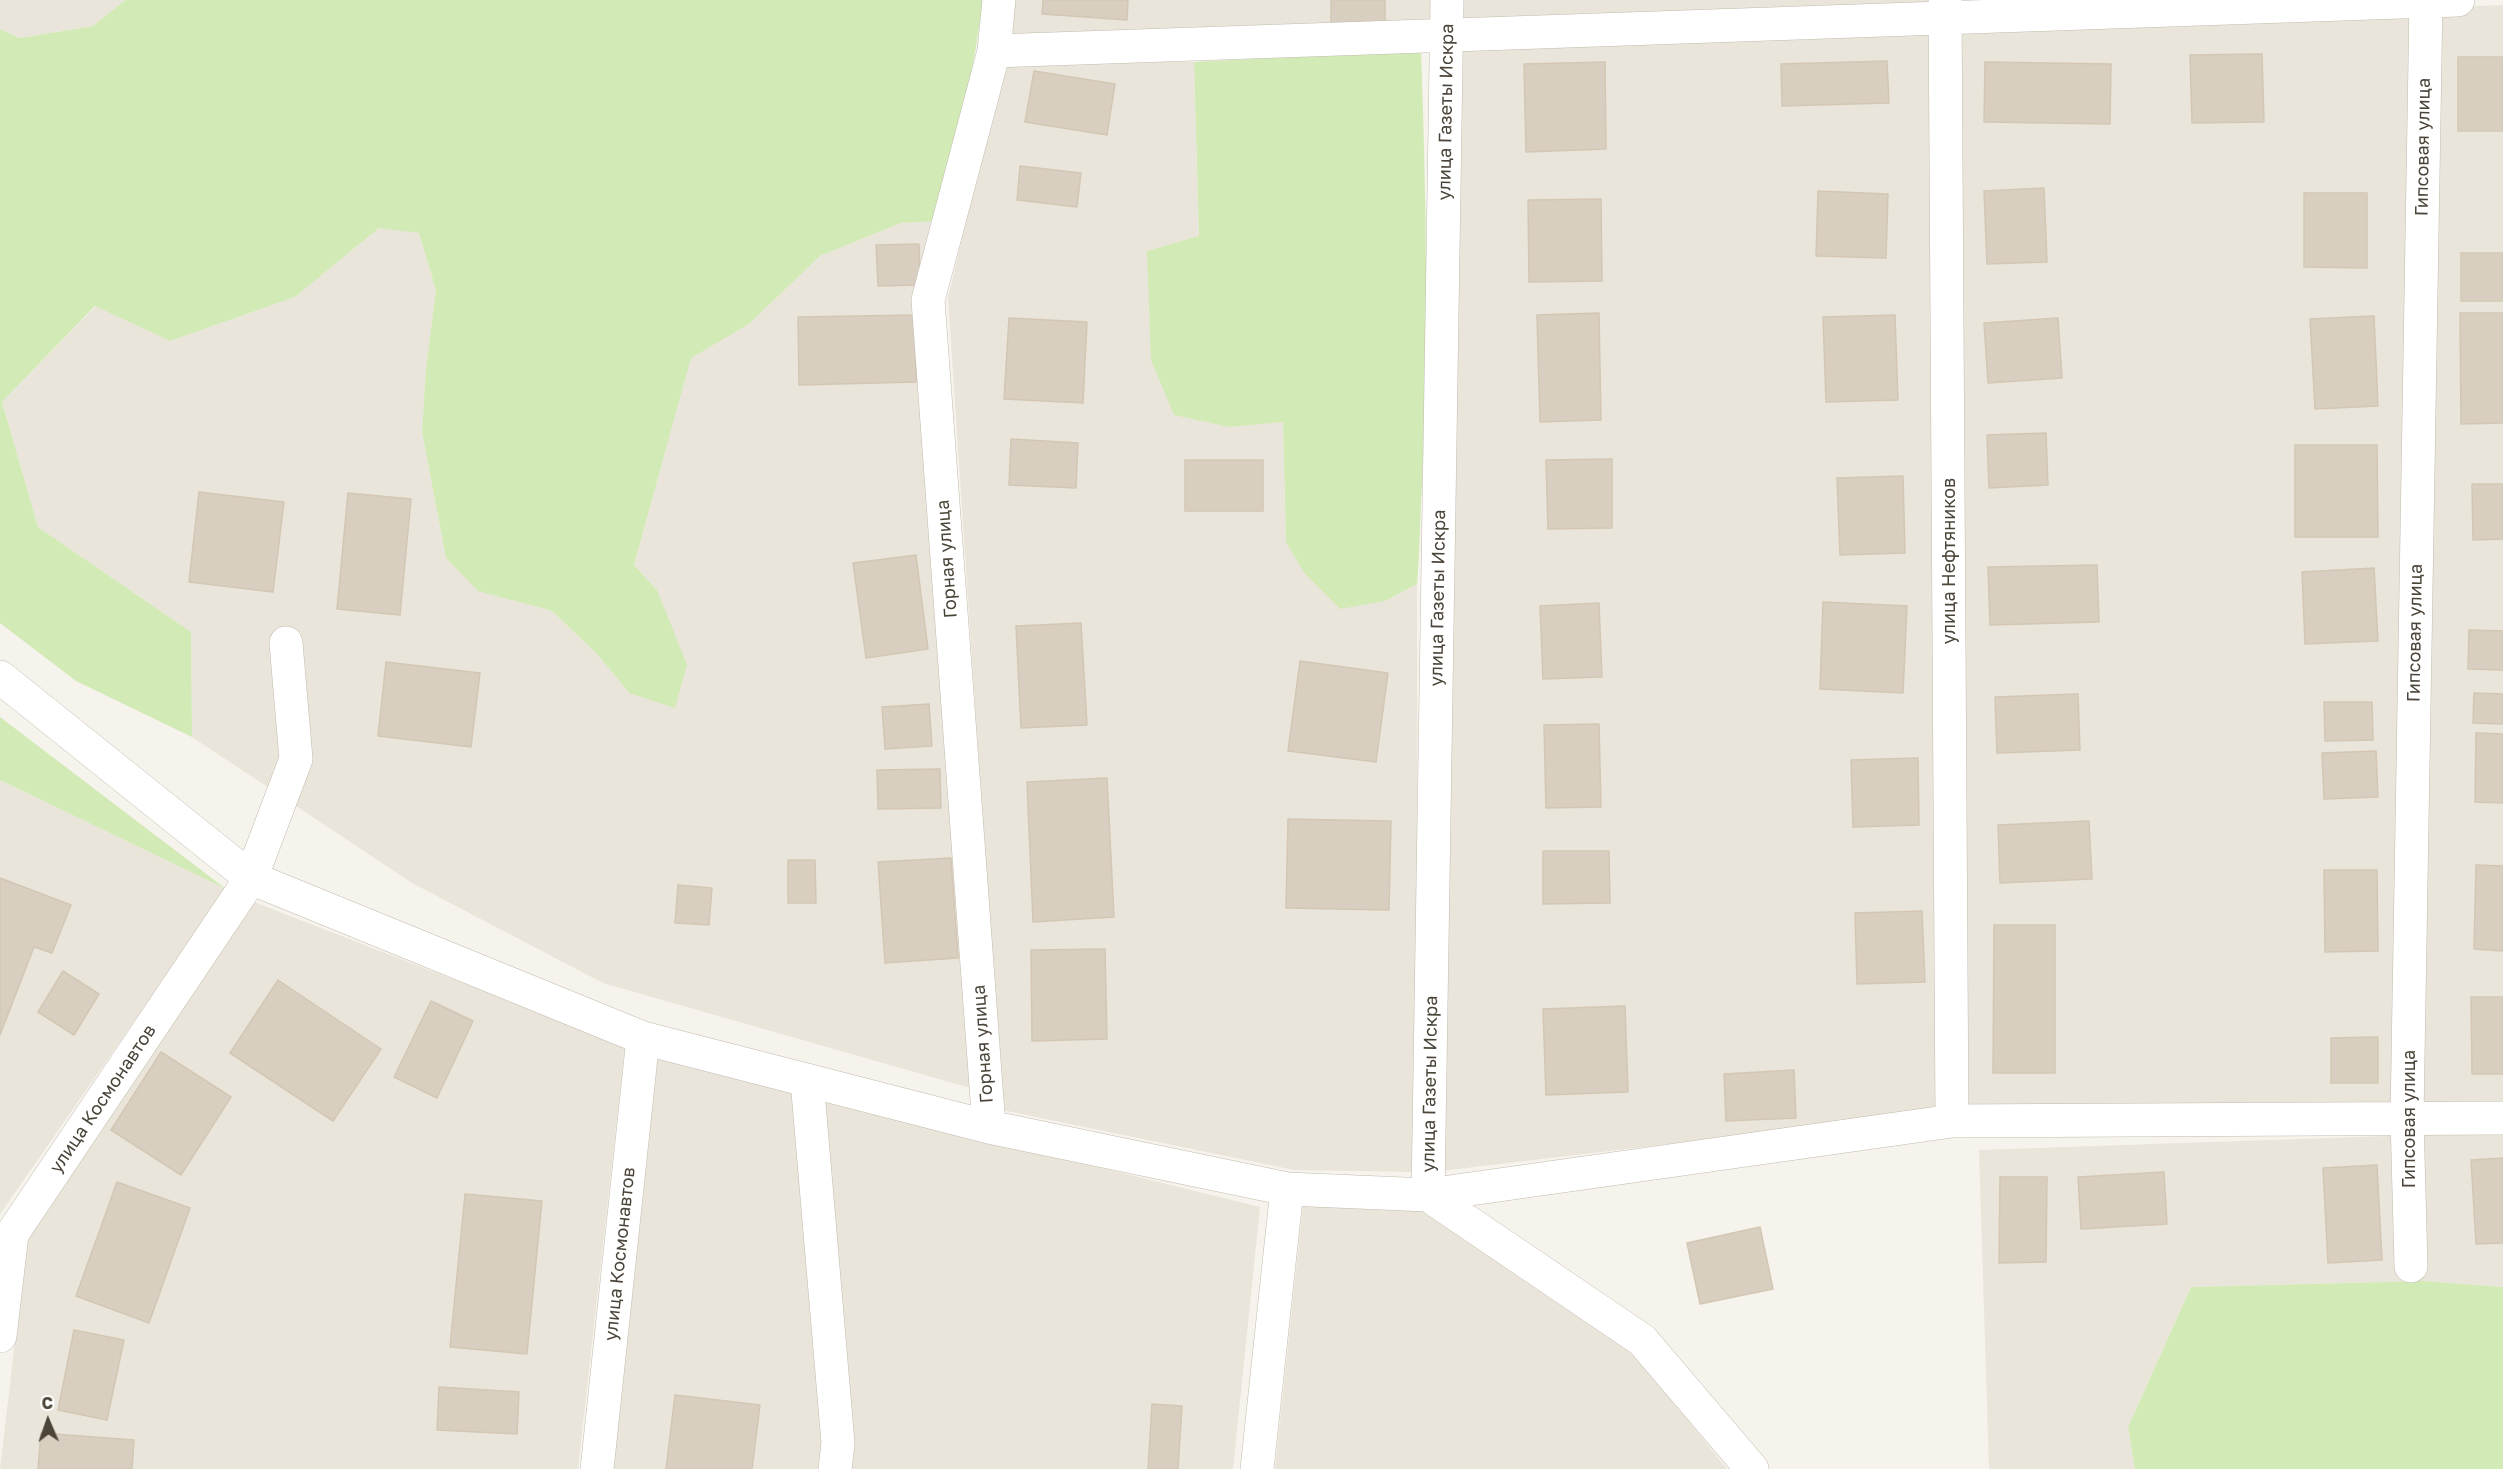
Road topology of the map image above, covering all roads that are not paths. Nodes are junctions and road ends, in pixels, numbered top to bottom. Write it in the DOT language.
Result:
graph roads {
  1 [pos="999,0"];
  2 [pos="1447,0"];
  3 [pos="2458,0"];
  4 [pos="2426,1"];
  5 [pos="1945,9"];
  6 [pos="1447,35"];
  7 [pos="994,51"];
  8 [pos="285,644"];
  9 [pos="0,677"];
  10 [pos="251,878"];
  11 [pos="643,1038"];
  12 [pos="807,1080"];
  13 [pos="2407,1118"];
  14 [pos="2503,1118"];
  15 [pos="1952,1121"];
  16 [pos="989,1127"];
  17 [pos="1287,1189"];
  18 [pos="1428,1195"];
  19 [pos="2411,1266"];
  20 [pos="0,1336"];
  21 [pos="597,1469"];
  22 [pos="835,1469"];
  23 [pos="1257,1469"];
  24 [pos="1752,1469"];
  1 -- 7 [label="street, Горная улица"];
  2 -- 6 [label="street, улица Газеты Искра"];
  3 -- 4 [label="street"];
  4 -- 5 [label="street"];
  4 -- 13 [label="street, Гипсовая улица"];
  5 -- 6 [label="street"];
  5 -- 15 [label="street, улица Нефтяников"];
  6 -- 7 [label="street"];
  6 -- 18 [label="street, улица Газеты Искра"];
  7 -- 16 [label="street, Горная улица"];
  8 -- 10 [label="street, улица Космонавтов"];
  9 -- 10 [label="street"];
  10 -- 11 [label="street"];
  10 -- 20 [label="street, улица Космонавтов"];
  11 -- 12 [label="street"];
  11 -- 21 [label="street, улица Космонавтов"];
  12 -- 16 [label="street"];
  12 -- 22 [label="street"];
  13 -- 14 [label="street"];
  13 -- 15 [label="street"];
  13 -- 19 [label="street, Гипсовая улица"];
  15 -- 18 [label="street"];
  16 -- 17 [label="street"];
  17 -- 18 [label="street"];
  17 -- 23 [label="street"];
  18 -- 24 [label="street"];
}
